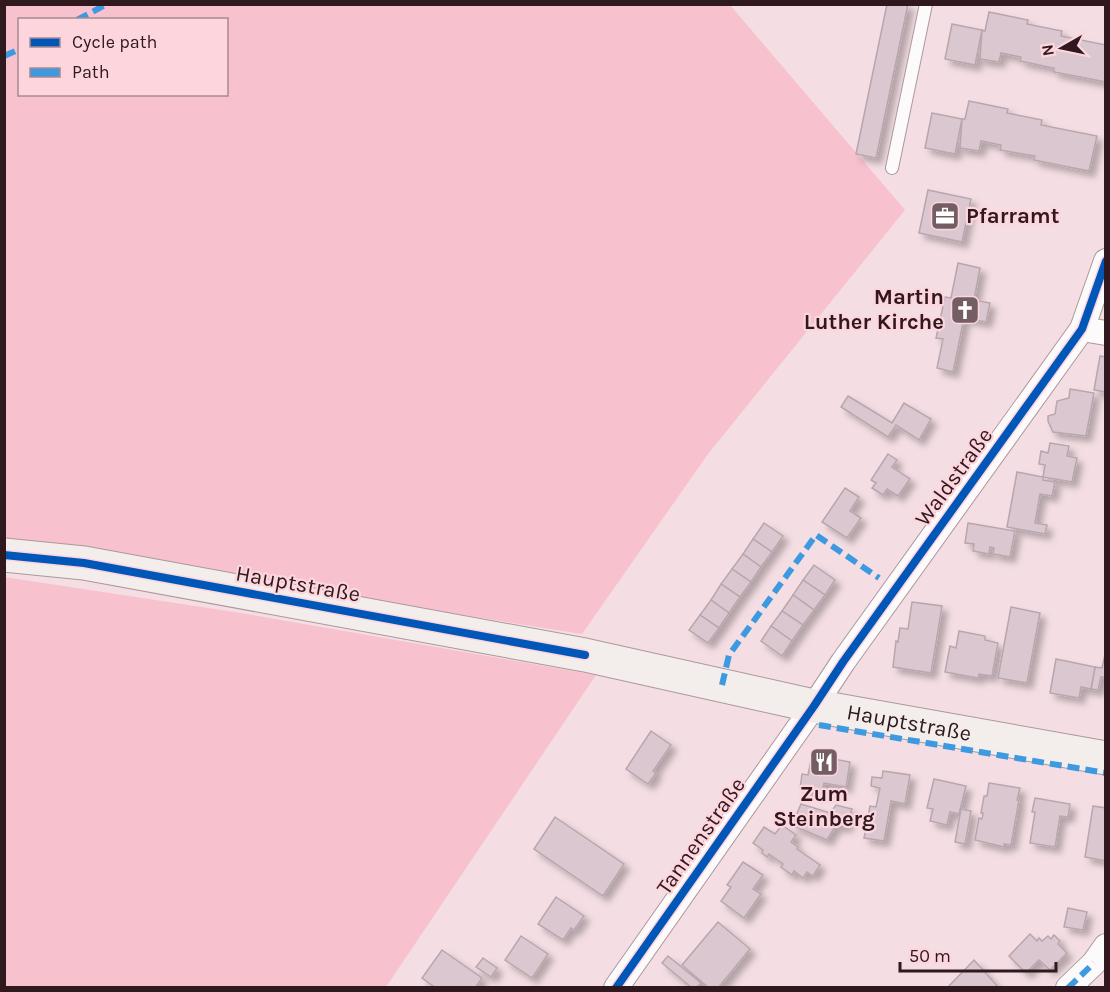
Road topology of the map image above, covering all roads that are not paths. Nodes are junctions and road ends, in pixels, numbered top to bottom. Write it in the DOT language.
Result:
graph roads {
  1 [pos="926,4"];
  2 [pos="892,168"];
  3 [pos="1106,261"];
  4 [pos="1094,331"];
  5 [pos="4,555"];
  6 [pos="814,706"];
  7 [pos="1106,758"];
  8 [pos="1106,946"];
  9 [pos="616,987"];
  10 [pos="1068,987"];
  1 -- 2 [label="lane"];
  3 -- 4 [label="street, Waldstraße"];
  4 -- 6 [label="street, Waldstraße"];
  5 -- 6 [label="main road, Hauptstraße"];
  6 -- 7 [label="main road, Hauptstraße"];
  6 -- 9 [label="street, Tannenstraße"];
  8 -- 10 [label="street"];
}
